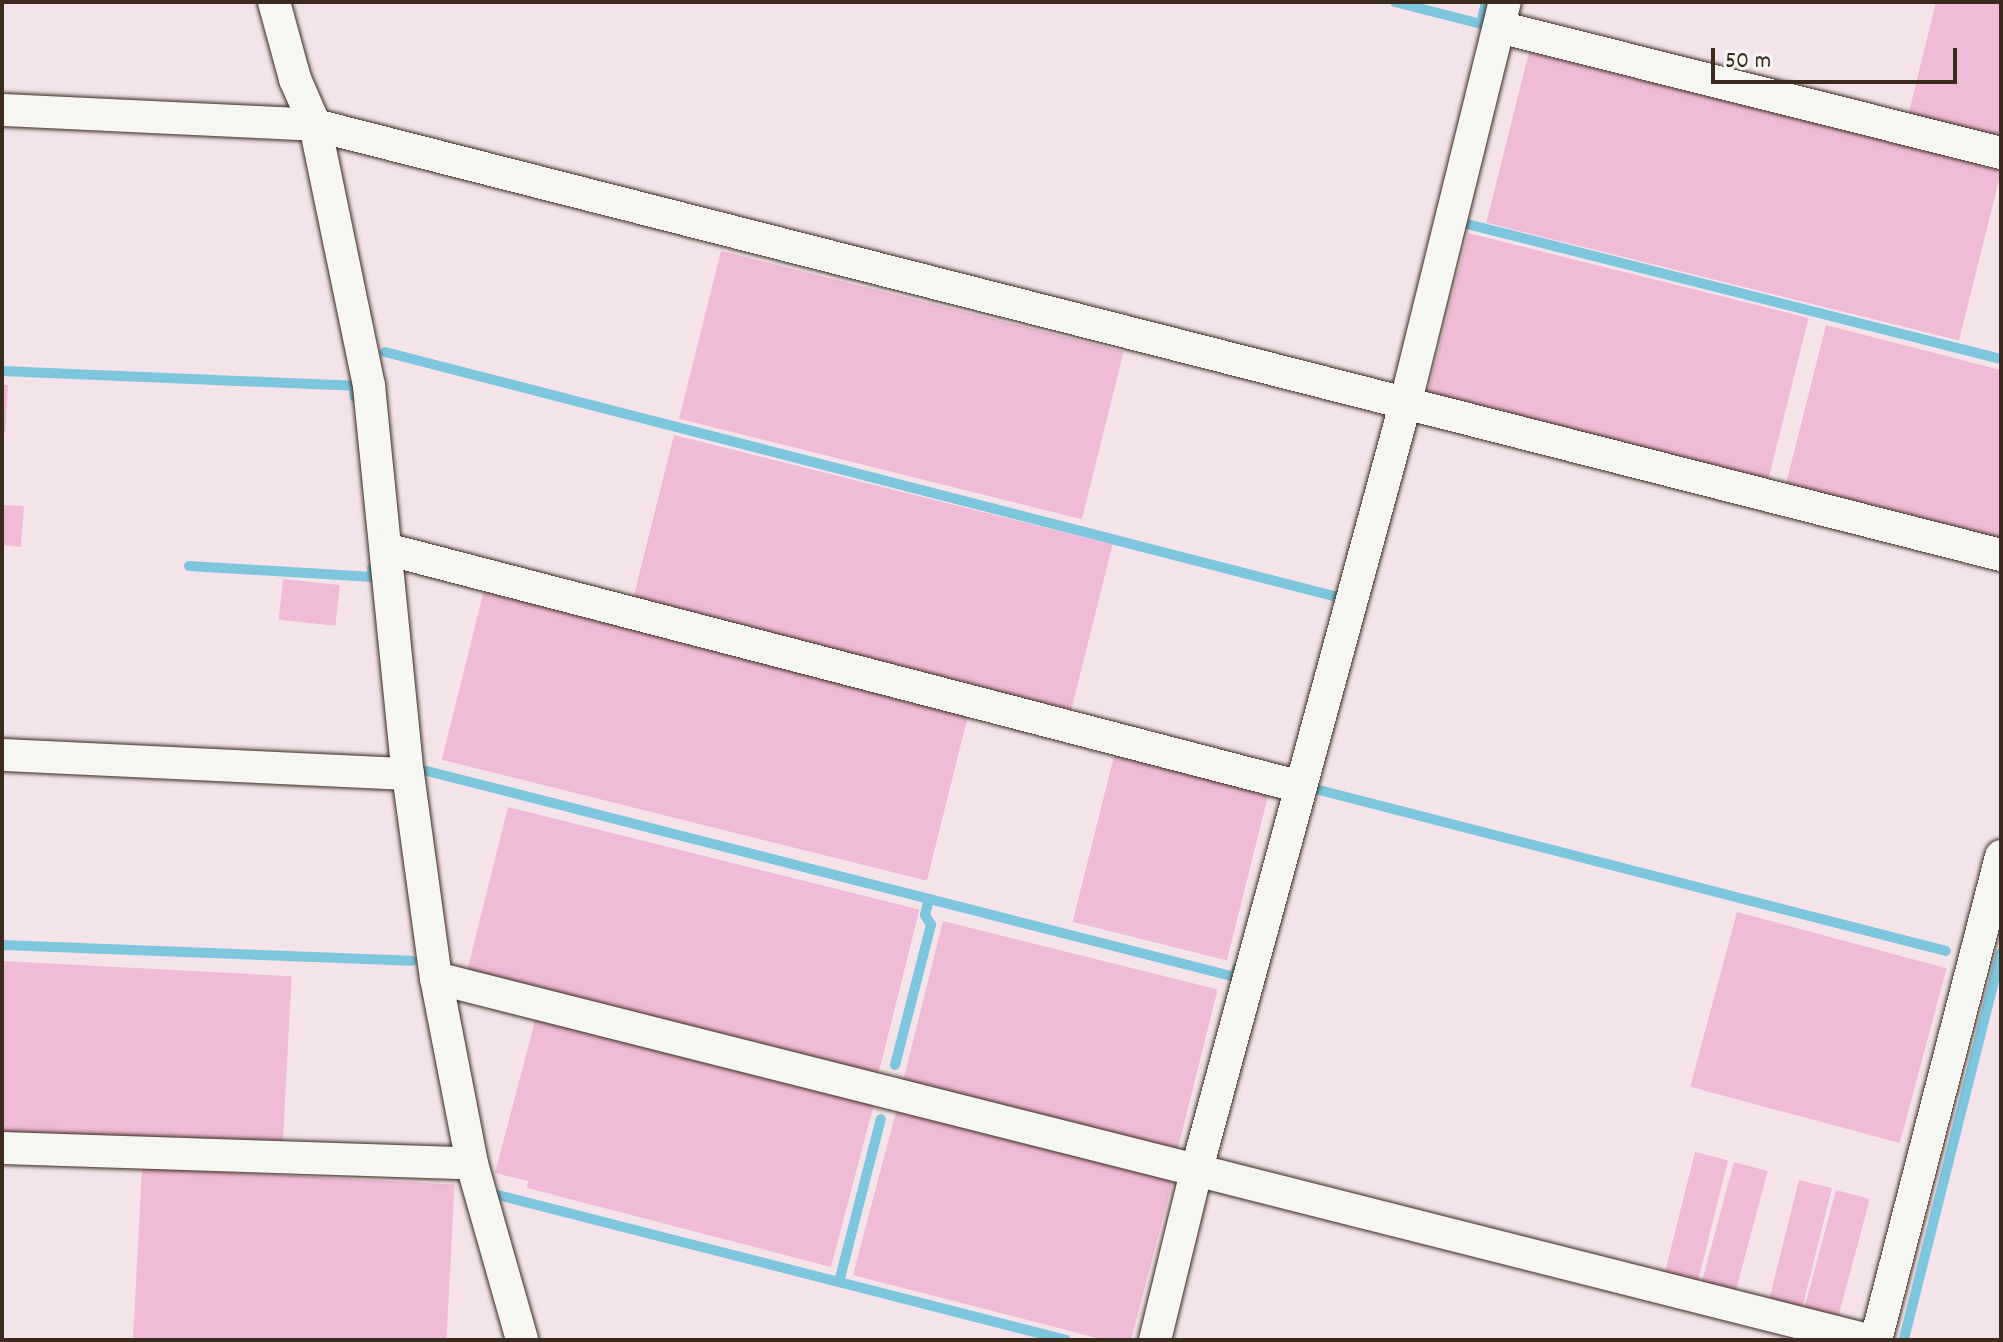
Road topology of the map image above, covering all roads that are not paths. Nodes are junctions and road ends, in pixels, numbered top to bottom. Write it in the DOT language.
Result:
graph roads {
  1 [pos="274,2"];
  2 [pos="1502,14"];
  3 [pos="2,110"];
  4 [pos="315,125"];
  5 [pos="2001,153"];
  6 [pos="1405,405"];
  7 [pos="386,549"];
  8 [pos="2001,555"];
  9 [pos="2,755"];
  10 [pos="408,774"];
  11 [pos="1301,787"];
  12 [pos="2001,856"];
  13 [pos="436,978"];
  14 [pos="2,1148"];
  15 [pos="472,1164"];
  16 [pos="1196,1172"];
  17 [pos="522,1340"];
  18 [pos="1155,1340"];
  19 [pos="1868,1340"];
  20 [pos="1876,1340"];
  1 -- 4 [label="street"];
  2 -- 5 [label="street"];
  2 -- 6 [label="street"];
  3 -- 4 [label="street"];
  4 -- 6 [label="street"];
  4 -- 7 [label="street"];
  6 -- 8 [label="street"];
  6 -- 11 [label="street"];
  7 -- 10 [label="street"];
  7 -- 11 [label="street"];
  9 -- 10 [label="street"];
  10 -- 13 [label="street"];
  11 -- 16 [label="street"];
  12 -- 20 [label="street"];
  13 -- 15 [label="street"];
  13 -- 16 [label="street"];
  14 -- 15 [label="street"];
  15 -- 17 [label="street"];
  16 -- 18 [label="street"];
  16 -- 19 [label="street"];
}
